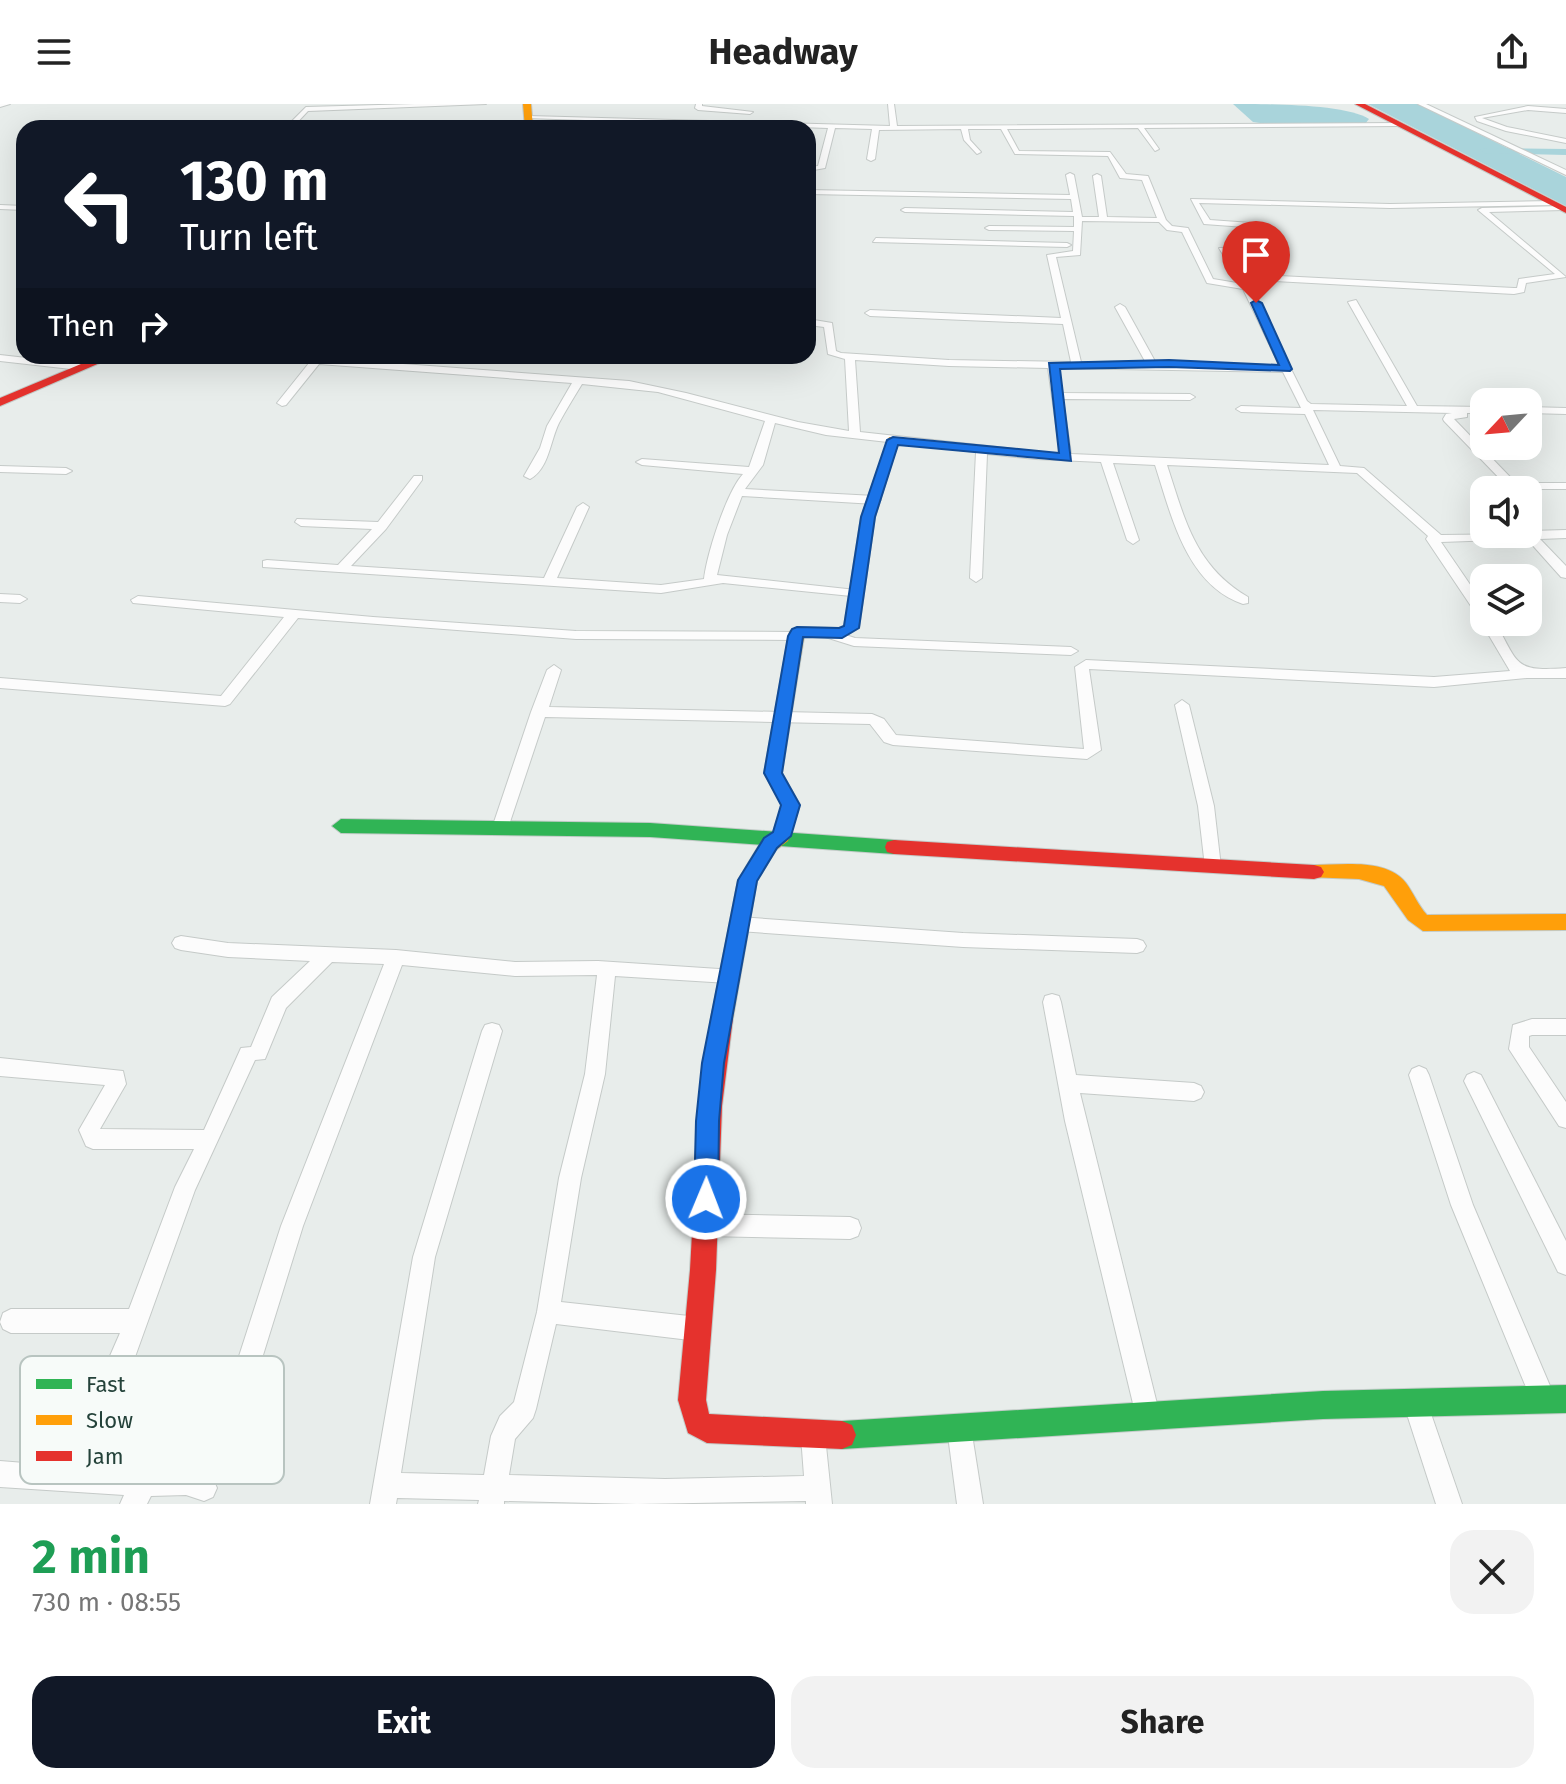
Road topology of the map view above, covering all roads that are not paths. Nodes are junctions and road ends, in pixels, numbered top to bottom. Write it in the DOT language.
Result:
graph roads {
  1 [pos="7,104"];
  2 [pos="483,104"];
  3 [pos="699,104"];
  4 [pos="891,104"];
  5 [pos="1359,104"];
  6 [pos="1421,104"];
  7 [pos="1493,104"];
  8 [pos="0,105"];
  9 [pos="308,106"];
  10 [pos="1508,110"];
  11 [pos="1566,111"];
  12 [pos="526,112"];
  13 [pos="750,112"];
  14 [pos="926,113"];
  15 [pos="630,119"];
  16 [pos="655,120"];
  17 [pos="1399,124"];
  18 [pos="816,126"];
  19 [pos="832,127"];
  20 [pos="876,128"];
  21 [pos="894,128"];
  22 [pos="930,128"];
  23 [pos="964,128"];
  24 [pos="1004,129"];
  25 [pos="1141,129"];
  26 [pos="1566,141"];
  27 [pos="1155,149"];
  28 [pos="977,152"];
  29 [pos="871,159"];
  30 [pos="816,168"];
  31 [pos="1566,173"];
  32 [pos="1070,175"];
  33 [pos="1097,176"];
  34 [pos="816,192"];
  35 [pos="1306,192"];
  36 [pos="1073,197"];
  37 [pos="1315,202"];
  38 [pos="1478,207"];
  39 [pos="1560,207"];
  40 [pos="905,210"];
  41 [pos="1103,220"];
  42 [pos="1162,221"];
  43 [pos="1078,229"];
  44 [pos="986,231"];
  45 [pos="876,240"];
  46 [pos="1353,302"];
  47 [pos="1120,307"];
  48 [pos="870,313"];
  49 [pos="1068,321"];
  50 [pos="816,323"];
  51 [pos="850,357"];
  52 [pos="1151,363"];
  53 [pos="53,364"];
  54 [pos="88,364"];
  55 [pos="314,364"];
  56 [pos="358,364"];
  57 [pos="1077,365"];
  58 [pos="1053,366"];
  59 [pos="80,367"];
  60 [pos="1286,369"];
  61 [pos="579,380"];
  62 [pos="1059,396"];
  63 [pos="1190,397"];
  64 [pos="4,398"];
  65 [pos="282,403"];
  66 [pos="1307,408"];
  67 [pos="1241,409"];
  68 [pos="1414,409"];
  69 [pos="1470,411"];
  70 [pos="1542,412"];
  71 [pos="1566,412"];
  72 [pos="1470,414"];
  73 [pos="771,418"];
  74 [pos="855,435"];
  75 [pos="893,440"];
  76 [pos="1470,440"];
  77 [pos="982,451"];
  78 [pos="1066,458"];
  79 [pos="1106,459"];
  80 [pos="1488,460"];
  81 [pos="1160,461"];
  82 [pos="642,462"];
  83 [pos="0,469"];
  84 [pos="1336,469"];
  85 [pos="66,471"];
  86 [pos="750,471"];
  87 [pos="530,476"];
  88 [pos="418,478"];
  89 [pos="1566,486"];
  90 [pos="739,492"];
  91 [pos="875,500"];
  92 [pos="583,507"];
  93 [pos="301,522"];
  94 [pos="382,526"];
  95 [pos="1566,534"];
  96 [pos="1542,535"];
  97 [pos="1470,537"];
  98 [pos="1437,538"];
  99 [pos="1133,540"];
  100 [pos="1542,548"];
  101 [pos="267,564"];
  102 [pos="341,569"];
  103 [pos="1566,574"];
  104 [pos="976,578"];
  105 [pos="549,581"];
  106 [pos="718,581"];
  107 [pos="856,594"];
  108 [pos="1470,595"];
  109 [pos="0,598"];
  110 [pos="20,599"];
  111 [pos="138,600"];
  112 [pos="1243,600"];
  113 [pos="294,614"];
  114 [pos="827,633"];
  115 [pos="795,636"];
  116 [pos="1496,636"];
  117 [pos="1071,651"];
  118 [pos="554,670"];
  119 [pos="1566,673"];
  120 [pos="1522,675"];
  121 [pos="0,683"];
  122 [pos="1182,705"];
  123 [pos="538,712"];
  124 [pos="783,717"];
  125 [pos="341,826"];
  126 [pos="500,828"];
  127 [pos="778,838"];
  128 [pos="1213,867"];
  129 [pos="1566,922"];
  130 [pos="739,924"];
  131 [pos="181,943"];
  132 [pos="1137,946"];
  133 [pos="327,955"];
  134 [pos="396,957"];
  135 [pos="607,969"];
  136 [pos="728,975"];
  137 [pos="1052,1002"];
  138 [pos="1566,1027"];
  139 [pos="492,1031"];
  140 [pos="0,1067"];
  141 [pos="1419,1075"];
  142 [pos="1474,1081"];
  143 [pos="1068,1083"];
  144 [pos="1194,1092"];
  145 [pos="1566,1119"];
  146 [pos="208,1143"];
  147 [pos="705,1225"];
  148 [pos="850,1228"];
  149 [pos="1566,1264"];
  150 [pos="548,1312"];
  151 [pos="11,1321"];
  152 [pos="136,1321"];
  153 [pos="698,1329"];
  154 [pos="121,1356"];
  155 [pos="251,1356"];
  156 [pos="1555,1400"];
  157 [pos="1415,1402"];
  158 [pos="1148,1416"];
  159 [pos="959,1428"];
  160 [pos="813,1436"];
  161 [pos="0,1474"];
  162 [pos="20,1475"];
  163 [pos="95,1484"];
  164 [pos="178,1484"];
  165 [pos="192,1484"];
  166 [pos="204,1488"];
  167 [pos="139,1494"];
  168 [pos="385,1494"];
  169 [pos="492,1496"];
  170 [pos="818,1496"];
  171 [pos="970,1504"];
  172 [pos="1449,1504"];
  1 -- 8 [label="street"];
  2 -- 9 [label="street"];
  3 -- 13 [label="street"];
  4 -- 21 [label="street"];
  5 -- 17 [label="street"];
  6 -- 31 [label="street"];
  7 -- 10 [label="street"];
  10 -- 11 [label="street"];
  10 -- 26 [label="street"];
  12 -- 15 [label="street"];
  14 -- 22 [label="street"];
  15 -- 16 [label="street"];
  17 -- 25 [label="street"];
  17 -- 39 [label="street"];
  18 -- 19 [label="street"];
  19 -- 20 [label="street"];
  19 -- 30 [label="street"];
  20 -- 21 [label="street"];
  20 -- 29 [label="street"];
  21 -- 22 [label="street"];
  22 -- 23 [label="street"];
  23 -- 24 [label="street"];
  23 -- 28 [label="street"];
  24 -- 25 [label="street"];
  24 -- 42 [label="street"];
  25 -- 27 [label="street"];
  32 -- 36 [label="street"];
  33 -- 41 [label="street"];
  34 -- 36 [label="street"];
  35 -- 37 [label="street"];
  36 -- 43 [label="street"];
  37 -- 38 [label="street"];
  37 -- 38 [label="street"];
  38 -- 39 [label="street"];
  40 -- 43 [label="street"];
  41 -- 42 [label="street"];
  41 -- 43 [label="street"];
  42 -- 60 [label="street"];
  43 -- 44 [label="street"];
  43 -- 45 [label="street"];
  43 -- 49 [label="street"];
  46 -- 68 [label="street"];
  47 -- 52 [label="street"];
  48 -- 49 [label="street"];
  49 -- 57 [label="street"];
  50 -- 51 [label="street"];
  51 -- 58 [label="street"];
  51 -- 74 [label="street"];
  52 -- 57 [label="street"];
  52 -- 60 [label="street"];
  53 -- 59 [label="street"];
  54 -- 59 [label="street"];
  55 -- 65 [label="street"];
  56 -- 61 [label="street"];
  57 -- 58 [label="street"];
  58 -- 62 [label="street"];
  59 -- 64 [label="street"];
  60 -- 66 [label="street"];
  61 -- 73 [label="street"];
  61 -- 87 [label="street"];
  62 -- 63 [label="street"];
  62 -- 78 [label="street"];
  66 -- 67 [label="street"];
  66 -- 68 [label="street"];
  66 -- 84 [label="street"];
  68 -- 69 [label="street"];
  70 -- 71 [label="street"];
  72 -- 76 [label="street"];
  73 -- 74 [label="street"];
  73 -- 86 [label="street"];
  74 -- 75 [label="street"];
  75 -- 77 [label="street"];
  75 -- 91 [label="street"];
  77 -- 78 [label="street"];
  77 -- 104 [label="street"];
  78 -- 79 [label="street"];
  79 -- 81 [label="street"];
  79 -- 99 [label="street"];
  80 -- 89 [label="street"];
  81 -- 84 [label="street"];
  81 -- 112 [label="street"];
  82 -- 86 [label="street"];
  83 -- 85 [label="street"];
  84 -- 98 [label="street"];
  86 -- 90 [label="street"];
  88 -- 94 [label="street"];
  90 -- 91 [label="street"];
  90 -- 106 [label="street"];
  91 -- 107 [label="street"];
  92 -- 105 [label="street"];
  93 -- 94 [label="street"];
  94 -- 102 [label="street"];
  95 -- 96 [label="street"];
  97 -- 98 [label="street"];
  98 -- 108 [label="street"];
  100 -- 103 [label="street"];
  101 -- 102 [label="street"];
  102 -- 105 [label="street"];
  105 -- 106 [label="street"];
  106 -- 107 [label="street"];
  107 -- 114 [label="street"];
  109 -- 110 [label="street"];
  111 -- 113 [label="street"];
  113 -- 115 [label="street"];
  113 -- 121 [label="street"];
  114 -- 115 [label="street"];
  114 -- 117 [label="street"];
  115 -- 124 [label="street"];
  116 -- 120 [label="street"];
  118 -- 123 [label="street"];
  119 -- 120 [label="street"];
  120 -- 124 [label="street"];
  122 -- 128 [label="street"];
  123 -- 124 [label="street"];
  123 -- 126 [label="street"];
  124 -- 127 [label="street"];
  125 -- 126 [label="street"];
  126 -- 127 [label="street"];
  127 -- 128 [label="street"];
  127 -- 130 [label="street"];
  128 -- 129 [label="street"];
  130 -- 132 [label="street"];
  130 -- 136 [label="street"];
  131 -- 133 [label="street"];
  133 -- 134 [label="street"];
  133 -- 146 [label="street"];
  134 -- 135 [label="street"];
  134 -- 155 [label="street"];
  135 -- 136 [label="street"];
  135 -- 150 [label="street"];
  136 -- 147 [label="street"];
  137 -- 143 [label="street"];
  138 -- 145 [label="street"];
  139 -- 168 [label="street"];
  140 -- 146 [label="street"];
  141 -- 156 [label="street"];
  142 -- 149 [label="street"];
  143 -- 144 [label="street"];
  143 -- 158 [label="street"];
  146 -- 152 [label="street"];
  147 -- 148 [label="street"];
  147 -- 153 [label="street"];
  150 -- 153 [label="street"];
  150 -- 169 [label="street"];
  151 -- 152 [label="street"];
  152 -- 154 [label="street"];
  153 -- 160 [label="street"];
  156 -- 157 [label="street"];
  157 -- 158 [label="street"];
  157 -- 172 [label="street"];
  158 -- 159 [label="street"];
  159 -- 160 [label="street"];
  159 -- 171 [label="street"];
  160 -- 170 [label="street"];
  161 -- 162 [label="street"];
  163 -- 167 [label="street"];
  164 -- 167 [label="street"];
  165 -- 166 [label="street"];
  168 -- 169 [label="street"];
  169 -- 170 [label="street"];
}
